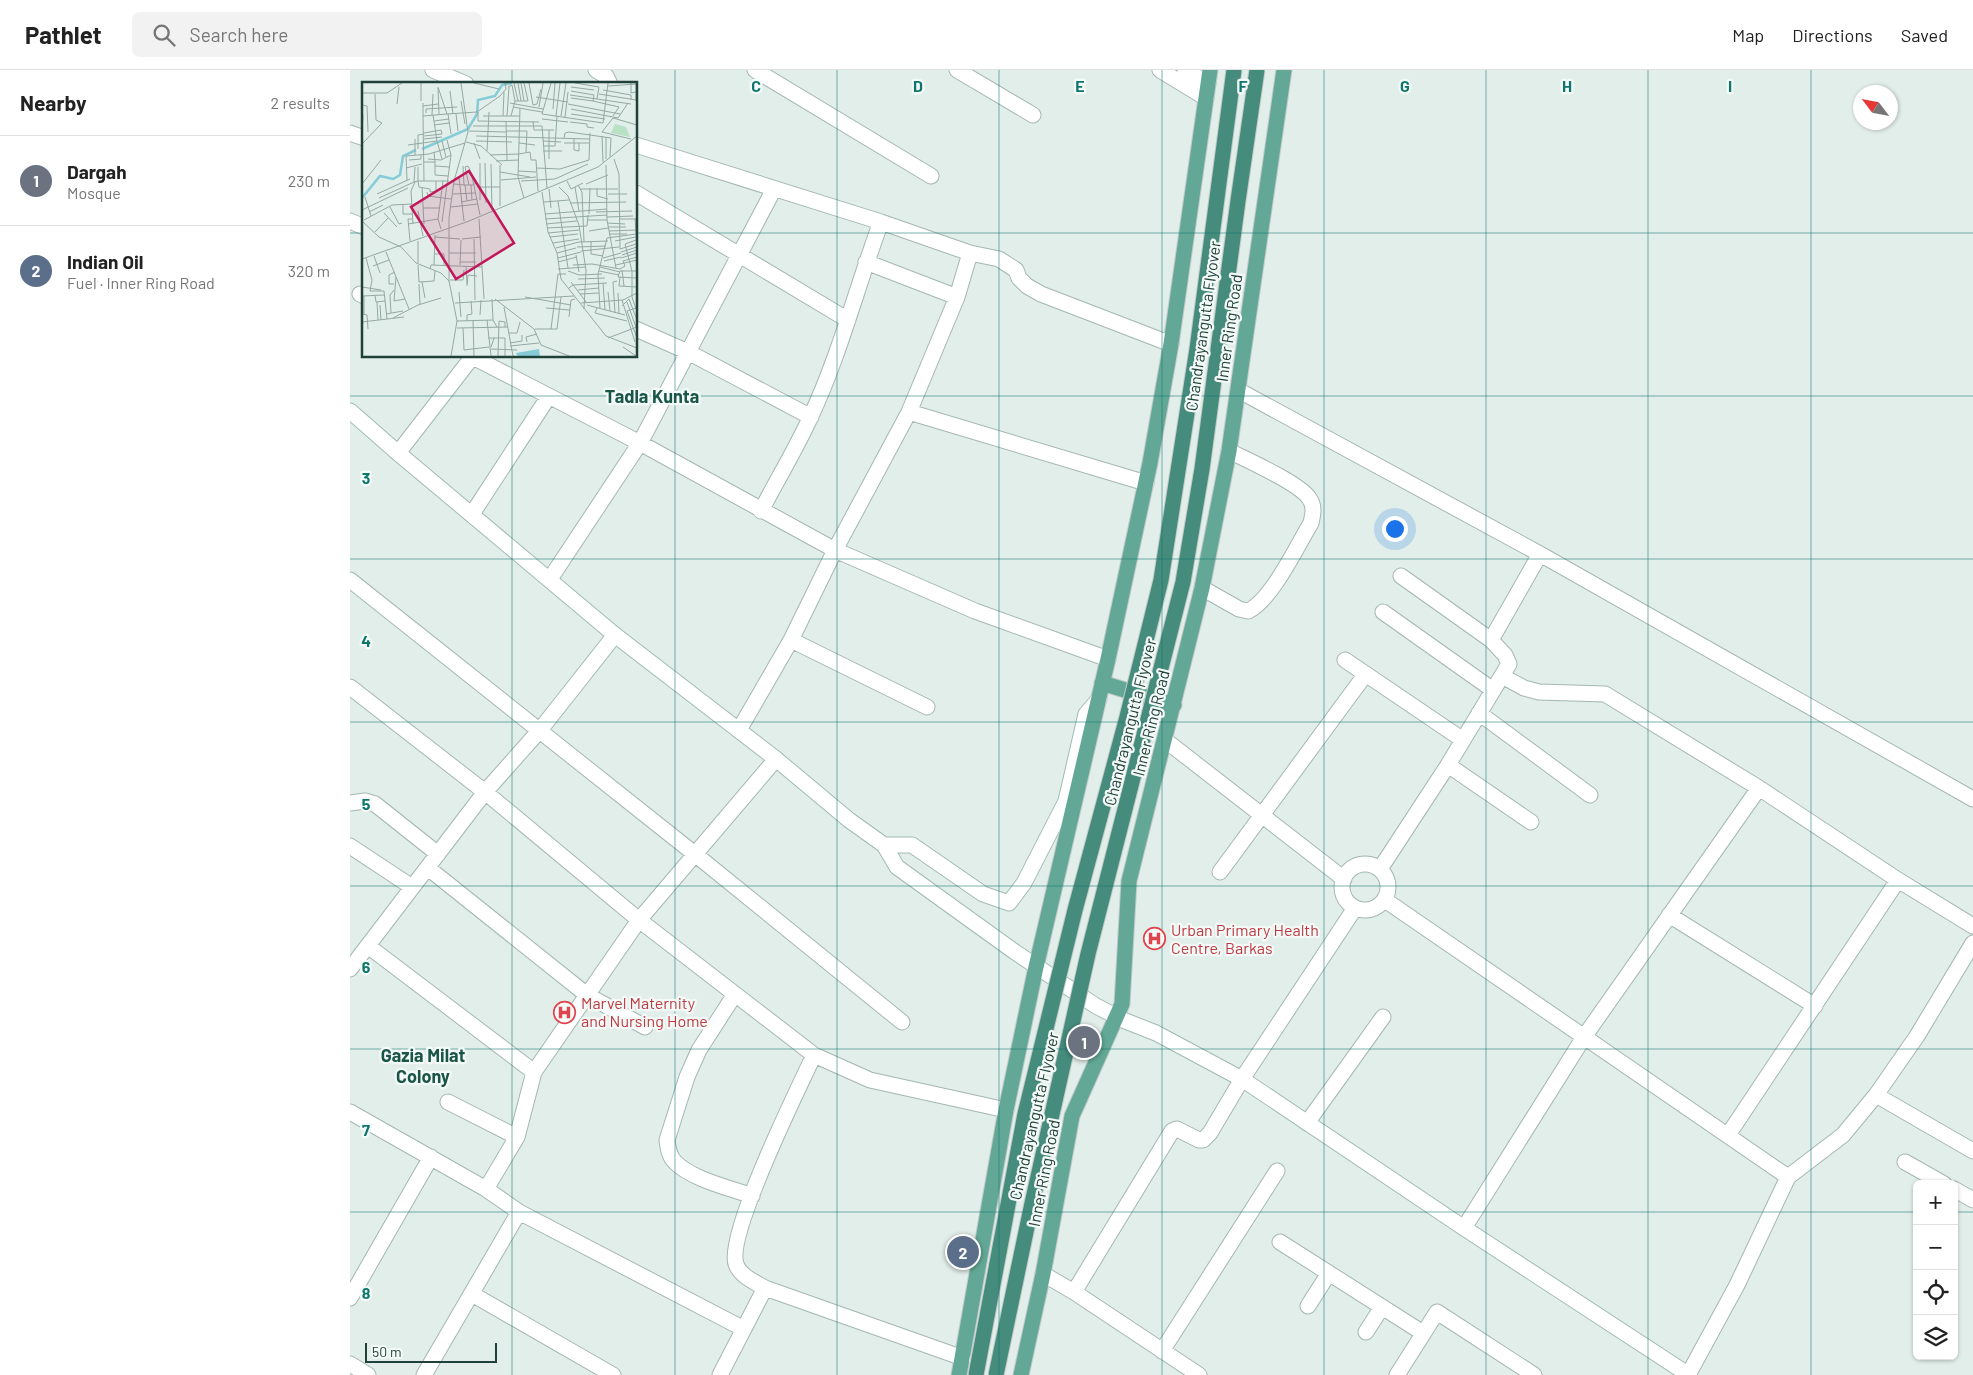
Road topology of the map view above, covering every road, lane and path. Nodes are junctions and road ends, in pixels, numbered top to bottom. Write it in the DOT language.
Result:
graph roads {
  1 [pos="433,70"];
  2 [pos="596,70"];
  3 [pos="755,70"];
  4 [pos="957,70"];
  5 [pos="1160,70"];
  6 [pos="1185,70"];
  7 [pos="1234,70"];
  8 [pos="1258,70"];
  9 [pos="1284,70"];
  10 [pos="461,82"];
  11 [pos="609,82"];
  12 [pos="1208,84"];
  13 [pos="1033,115"];
  14 [pos="350,133"];
  15 [pos="362,137"];
  16 [pos="638,146"];
  17 [pos="931,176"];
  18 [pos="774,189"];
  19 [pos="638,194"];
  20 [pos="350,221"];
  21 [pos="881,222"];
  22 [pos="362,225"];
  23 [pos="970,253"];
  24 [pos="739,254"];
  25 [pos="866,262"];
  26 [pos="957,296"];
  27 [pos="848,320"];
  28 [pos="638,330"];
  29 [pos="1171,344"];
  30 [pos="688,352"];
  31 [pos="470,358"];
  32 [pos="476,358"];
  33 [pos="1238,390"];
  34 [pos="548,396"];
  35 [pos="350,411"];
  36 [pos="910,412"];
  37 [pos="811,416"];
  38 [pos="640,444"];
  39 [pos="1229,451"];
  40 [pos="398,453"];
  41 [pos="1146,483"];
  42 [pos="761,511"];
  43 [pos="472,514"];
  44 [pos="835,550"];
  45 [pos="1540,554"];
  46 [pos="1401,576"];
  47 [pos="550,579"];
  48 [pos="350,580"];
  49 [pos="1202,588"];
  50 [pos="1383,612"];
  51 [pos="615,635"];
  52 [pos="791,640"];
  53 [pos="1491,640"];
  54 [pos="1108,660"];
  55 [pos="1345,660"];
  56 [pos="1365,675"];
  57 [pos="1502,676"];
  58 [pos="1102,683"];
  59 [pos="350,688"];
  60 [pos="1493,690"];
  61 [pos="1099,699"];
  62 [pos="1174,705"];
  63 [pos="927,707"];
  64 [pos="1480,713"];
  65 [pos="540,730"];
  66 [pos="739,730"];
  67 [pos="1165,740"];
  68 [pos="1463,740"];
  69 [pos="776,759"];
  70 [pos="1448,766"];
  71 [pos="1758,788"];
  72 [pos="485,792"];
  73 [pos="1590,795"];
  74 [pos="1973,799"];
  75 [pos="350,803"];
  76 [pos="1263,816"];
  77 [pos="1531,822"];
  78 [pos="884,845"];
  79 [pos="350,846"];
  80 [pos="438,854"];
  81 [pos="696,855"];
  82 [pos="428,868"];
  83 [pos="1380,869"];
  84 [pos="1220,872"];
  85 [pos="1344,879"];
  86 [pos="1898,880"];
  87 [pos="412,887"];
  88 [pos="1385,900"];
  89 [pos="1355,908"];
  90 [pos="1669,915"];
  91 [pos="639,920"];
  92 [pos="1973,926"];
  93 [pos="1973,943"];
  94 [pos="368,946"];
  95 [pos="1036,967"];
  96 [pos="350,969"];
  97 [pos="736,994"];
  98 [pos="587,995"];
  99 [pos="1815,1006"];
  100 [pos="1117,1017"];
  101 [pos="1383,1017"];
  102 [pos="902,1022"];
  103 [pos="644,1027"];
  104 [pos="1584,1036"];
  105 [pos="814,1055"];
  106 [pos="534,1072"];
  107 [pos="1242,1079"];
  108 [pos="1876,1095"];
  109 [pos="448,1102"];
  110 [pos="1006,1110"];
  111 [pos="350,1112"];
  112 [pos="1306,1123"];
  113 [pos="1728,1135"];
  114 [pos="517,1137"];
  115 [pos="1973,1151"];
  116 [pos="431,1157"];
  117 [pos="1905,1162"];
  118 [pos="1277,1171"];
  119 [pos="1788,1177"];
  120 [pos="1937,1180"];
  121 [pos="486,1189"];
  122 [pos="1958,1191"];
  123 [pos="752,1196"];
  124 [pos="1973,1200"];
  125 [pos="519,1212"];
  126 [pos="1464,1228"];
  127 [pos="1280,1242"];
  128 [pos="1329,1273"];
  129 [pos="1042,1274"];
  130 [pos="765,1288"];
  131 [pos="1074,1292"];
  132 [pos="472,1294"];
  133 [pos="350,1298"];
  134 [pos="1308,1306"];
  135 [pos="1382,1307"];
  136 [pos="744,1329"];
  137 [pos="1366,1332"];
  138 [pos="1423,1333"];
  139 [pos="1162,1351"];
  140 [pos="963,1358"];
  141 [pos="350,1364"];
  142 [pos="1402,1373"];
  143 [pos="368,1375"];
  144 [pos="424,1375"];
  145 [pos="613,1375"];
  146 [pos="720,1375"];
  147 [pos="959,1375"];
  148 [pos="976,1375"];
  149 [pos="996,1375"];
  150 [pos="1021,1375"];
  151 [pos="1199,1375"];
  152 [pos="1534,1375"];
  153 [pos="1688,1375"];
  1 -- 10 [label="street"];
  2 -- 11 [label="street"];
  3 -- 17 [label="street"];
  4 -- 13 [label="street"];
  5 -- 12 [label="street"];
  6 -- 12 [label="street"];
  7 -- 148 [label="highway, Chandrayangutta Flyover, bridge"];
  8 -- 149 [label="highway, Chandrayangutta Flyover, bridge"];
  9 -- 33 [label="main road, Inner Ring Road"];
  12 -- 29 [label="main road"];
  14 -- 15 [label="street"];
  16 -- 18 [label="street"];
  18 -- 21 [label="street"];
  18 -- 24 [label="street"];
  19 -- 24 [label="street"];
  20 -- 22 [label="street"];
  21 -- 23 [label="street"];
  21 -- 25 [label="street"];
  23 -- 26 [label="street"];
  23 -- 29 [label="street"];
  24 -- 27 [label="street"];
  24 -- 30 [label="street"];
  25 -- 26 [label="street"];
  25 -- 27 [label="street"];
  26 -- 36 [label="street"];
  27 -- 37 [label="street"];
  28 -- 30 [label="street"];
  29 -- 41 [label="main road"];
  30 -- 37 [label="street"];
  30 -- 38 [label="street"];
  31 -- 40 [label="street"];
  32 -- 34 [label="street"];
  33 -- 39 [label="main road, Inner Ring Road"];
  33 -- 45 [label="street"];
  34 -- 38 [label="street"];
  34 -- 43 [label="street"];
  35 -- 40 [label="street"];
  36 -- 41 [label="street"];
  36 -- 44 [label="street"];
  37 -- 42 [label="street"];
  38 -- 42 [label="street"];
  38 -- 47 [label="street"];
  39 -- 49 [label="main road, Inner Ring Road"];
  39 -- 49 [label="street"];
  40 -- 43 [label="street"];
  41 -- 54 [label="main road"];
  42 -- 44 [label="street"];
  43 -- 47 [label="street"];
  44 -- 52 [label="street"];
  44 -- 54 [label="street"];
  45 -- 53 [label="street"];
  45 -- 74 [label="street"];
  46 -- 53 [label="street"];
  47 -- 51 [label="street"];
  48 -- 65 [label="street"];
  49 -- 62 [label="main road, Inner Ring Road"];
  50 -- 60 [label="street"];
  51 -- 65 [label="street"];
  51 -- 66 [label="street"];
  52 -- 63 [label="street"];
  52 -- 66 [label="street"];
  53 -- 57 [label="street"];
  54 -- 58 [label="main road"];
  55 -- 56 [label="street"];
  56 -- 68 [label="street"];
  56 -- 76 [label="street"];
  57 -- 60 [label="street"];
  57 -- 71 [label="street"];
  58 -- 61 [label="main road"];
  58 -- 62 [label="main road"];
  59 -- 72 [label="street"];
  60 -- 64 [label="street"];
  61 -- 78 [label="street"];
  61 -- 95 [label="main road"];
  62 -- 67 [label="main road, Inner Ring Road"];
  64 -- 68 [label="street"];
  64 -- 73 [label="street"];
  65 -- 72 [label="street"];
  65 -- 81 [label="street"];
  66 -- 69 [label="street"];
  67 -- 76 [label="street"];
  67 -- 100 [label="main road, Inner Ring Road"];
  68 -- 70 [label="street"];
  69 -- 78 [label="street"];
  69 -- 81 [label="street"];
  70 -- 77 [label="street"];
  70 -- 83 [label="street"];
  71 -- 86 [label="street"];
  71 -- 90 [label="street"];
  72 -- 80 [label="street"];
  72 -- 91 [label="street"];
  75 -- 80 [label="street"];
  76 -- 84 [label="street"];
  76 -- 85 [label="street"];
  78 -- 95 [label="street"];
  79 -- 87 [label="street"];
  80 -- 82 [label="street"];
  81 -- 91 [label="street"];
  81 -- 102 [label="street"];
  82 -- 87 [label="street"];
  82 -- 98 [label="street"];
  83 -- 85 [label="street"];
  83 -- 88 [label="street"];
  85 -- 89 [label="street"];
  86 -- 92 [label="street"];
  86 -- 99 [label="street"];
  87 -- 94 [label="street"];
  88 -- 89 [label="street"];
  88 -- 104 [label="street"];
  89 -- 107 [label="street"];
  90 -- 99 [label="street"];
  90 -- 104 [label="street"];
  91 -- 97 [label="street"];
  91 -- 98 [label="street"];
  93 -- 108 [label="street"];
  94 -- 96 [label="street"];
  94 -- 106 [label="street"];
  95 -- 100 [label="street"];
  95 -- 110 [label="main road"];
  97 -- 105 [label="street"];
  97 -- 123 [label="street"];
  98 -- 103 [label="street"];
  98 -- 106 [label="street"];
  99 -- 113 [label="street"];
  100 -- 107 [label="street"];
  100 -- 129 [label="main road, Inner Ring Road"];
  101 -- 112 [label="street"];
  104 -- 113 [label="street"];
  104 -- 126 [label="street"];
  105 -- 110 [label="street"];
  105 -- 123 [label="street"];
  106 -- 114 [label="street"];
  107 -- 112 [label="street"];
  107 -- 131 [label="street"];
  108 -- 115 [label="street"];
  108 -- 119 [label="street"];
  109 -- 114 [label="street"];
  110 -- 140 [label="main road"];
  111 -- 116 [label="street"];
  112 -- 126 [label="street"];
  113 -- 119 [label="street"];
  114 -- 121 [label="street"];
  116 -- 121 [label="street"];
  116 -- 133 [label="street"];
  117 -- 120 [label="street"];
  118 -- 139 [label="street"];
  119 -- 153 [label="street"];
  121 -- 125 [label="street"];
  122 -- 124 [label="street"];
  123 -- 130 [label="street"];
  125 -- 132 [label="street"];
  125 -- 136 [label="street"];
  126 -- 153 [label="street"];
  127 -- 128 [label="street"];
  128 -- 134 [label="street"];
  128 -- 135 [label="street"];
  129 -- 131 [label="street"];
  129 -- 150 [label="main road, Inner Ring Road"];
  130 -- 136 [label="street"];
  130 -- 140 [label="street"];
  131 -- 139 [label="street"];
  132 -- 144 [label="street"];
  132 -- 145 [label="street"];
  135 -- 137 [label="street"];
  135 -- 138 [label="street"];
  136 -- 146 [label="street"];
  138 -- 142 [label="street"];
  138 -- 152 [label="street"];
  139 -- 151 [label="street"];
  140 -- 147 [label="main road"];
  141 -- 143 [label="street"];
}
